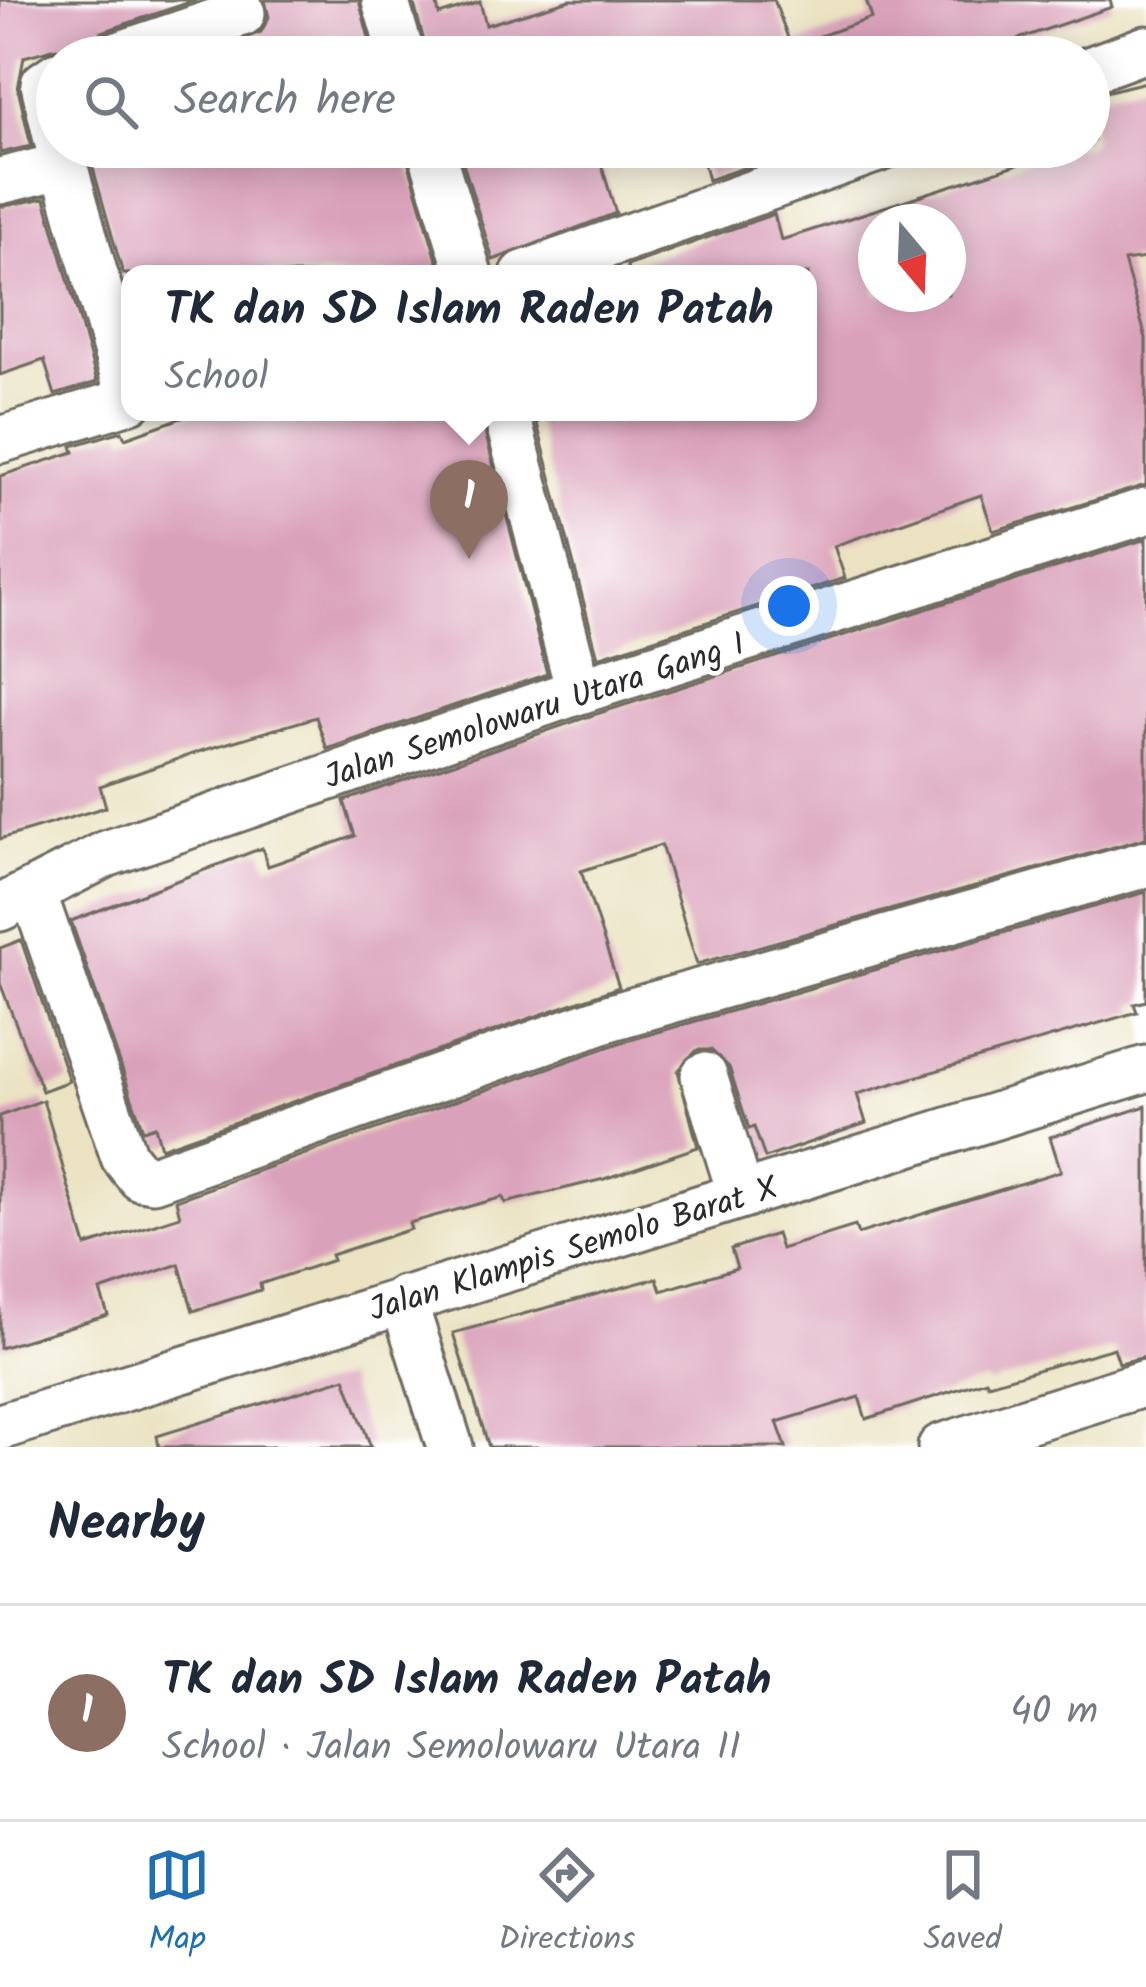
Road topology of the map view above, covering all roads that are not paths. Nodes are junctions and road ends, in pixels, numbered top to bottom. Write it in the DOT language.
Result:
graph roads {
  1 [pos="385,0"];
  2 [pos="242,13"];
  3 [pos="174,36"];
  4 [pos="396,36"];
  5 [pos="1146,49"];
  6 [pos="1110,62"];
  7 [pos="36,163"];
  8 [pos="65,168"];
  9 [pos="436,168"];
  10 [pos="824,168"];
  11 [pos="0,182"];
  12 [pos="466,265"];
  13 [pos="549,265"];
  14 [pos="121,368"];
  15 [pos="121,403"];
  16 [pos="508,421"];
  17 [pos="0,440"];
  18 [pos="1146,511"];
  19 [pos="579,691"];
  20 [pos="1146,864"];
  21 [pos="16,900"];
  22 [pos="1146,1069"];
  23 [pos="704,1076"];
  24 [pos="741,1195"];
  25 [pos="403,1300"];
  26 [pos="1146,1383"];
  27 [pos="0,1426"];
  28 [pos="450,1447"];
  29 [pos="941,1447"];
  1 -- 4 [label="street"];
  2 -- 3 [label="street"];
  5 -- 6 [label="street"];
  7 -- 11 [label="street"];
  8 -- 14 [label="street"];
  9 -- 12 [label="street"];
  10 -- 13 [label="street"];
  15 -- 17 [label="street"];
  16 -- 19 [label="street"];
  18 -- 19 [label="street, Jalan Semolowaru Utara Gang I"];
  19 -- 21 [label="street, Jalan Semolowaru Utara Gang I"];
  20 -- 21 [label="street"];
  22 -- 24 [label="street, Jalan Klampis Semolo Barat X"];
  23 -- 24 [label="street"];
  24 -- 25 [label="street, Jalan Klampis Semolo Barat X"];
  25 -- 27 [label="street, Jalan Klampis Semolo Barat X"];
  25 -- 28 [label="street"];
  26 -- 29 [label="street"];
}
